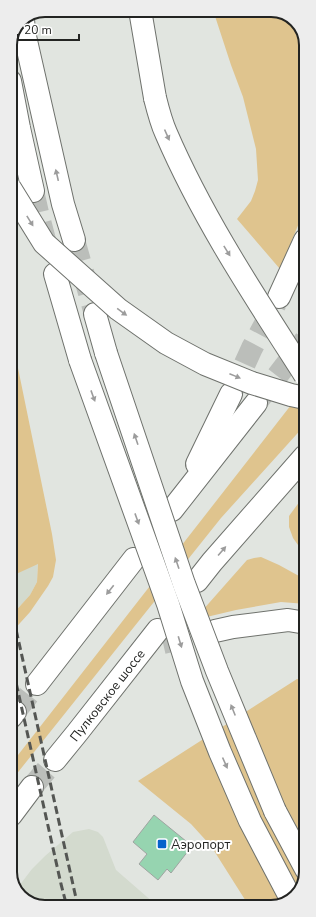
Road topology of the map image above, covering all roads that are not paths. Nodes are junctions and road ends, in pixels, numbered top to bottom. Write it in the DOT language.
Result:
graph roads {
  1 [pos="141,17"];
  2 [pos="24,27"];
  3 [pos="17,118"];
  4 [pos="33,191"];
  5 [pos="17,199"];
  6 [pos="74,240"];
  7 [pos="299,254"];
  8 [pos="55,274"];
  9 [pos="279,297"];
  10 [pos="95,314"];
  11 [pos="299,365"];
  12 [pos="230,394"];
  13 [pos="299,397"];
  14 [pos="256,403"];
  15 [pos="299,463"];
  16 [pos="134,559"];
  17 [pos="197,581"];
  18 [pos="299,622"];
  19 [pos="215,631"];
  20 [pos="155,640"];
  21 [pos="37,684"];
  22 [pos="55,760"];
  23 [pos="32,787"];
  24 [pos="17,807"];
  25 [pos="299,856"];
  26 [pos="288,894"];
  1 -- 11 [label="main road, one-way, bridge"];
  6 -- 2 [label="main road, one-way"];
  3 -- 4 [label="main road"];
  5 -- 13 [label="main road, one-way, bridge"];
  7 -- 9 [label="main road"];
  8 -- 26 [label="main road, one-way, bridge"];
  25 -- 10 [label="main road, one-way, bridge"];
  12 -- 14 [label="main road"];
  17 -- 15 [label="main road, one-way"];
  16 -- 21 [label="main road, one-way"];
  18 -- 19 [label="main road"];
  20 -- 22 [label="main road, Пулковское шоссе"];
  23 -- 24 [label="main road"];
}
